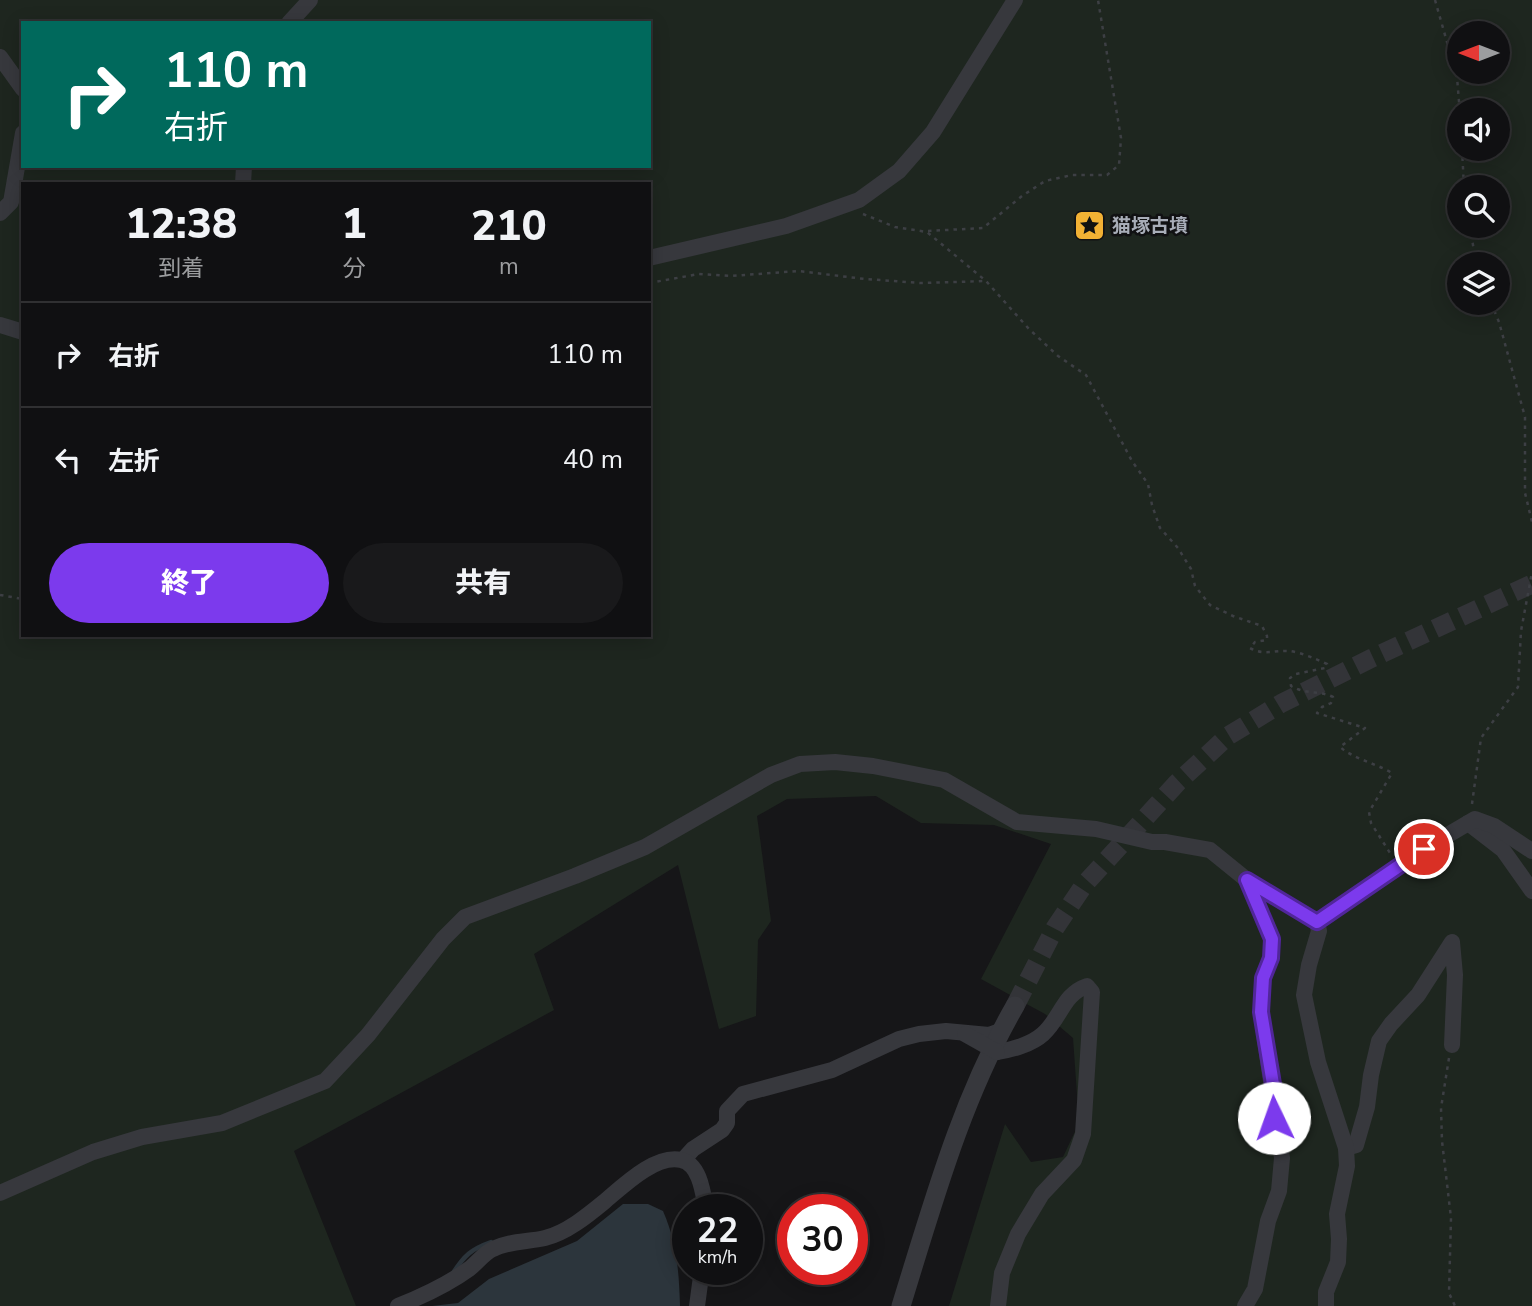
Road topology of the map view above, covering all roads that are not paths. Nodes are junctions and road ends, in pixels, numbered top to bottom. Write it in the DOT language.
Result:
graph roads {
  1 [pos="310,0"];
  2 [pos="1015,0"];
  3 [pos="291,21"];
  4 [pos="0,57"];
  5 [pos="21,86"];
  6 [pos="21,144"];
  7 [pos="0,214"];
  8 [pos="651,258"];
  9 [pos="0,325"];
  10 [pos="21,331"];
  11 [pos="1468,823"];
  12 [pos="1532,851"];
  13 [pos="1247,880"];
  14 [pos="1532,891"];
  15 [pos="1317,922"];
  16 [pos="1015,1006"];
  17 [pos="1000,1031"];
  18 [pos="965,1034"];
  19 [pos="1452,1045"];
  20 [pos="1346,1148"];
  21 [pos="683,1160"];
  22 [pos="0,1193"];
  23 [pos="703,1194"];
  24 [pos="700,1285"];
  25 [pos="398,1306"];
  26 [pos="697,1306"];
  27 [pos="901,1306"];
  28 [pos="998,1306"];
  29 [pos="1245,1306"];
  30 [pos="1326,1306"];
  1 -- 3 [label="street"];
  2 -- 8 [label="street"];
  4 -- 5 [label="street"];
  6 -- 7 [label="street"];
  9 -- 10 [label="street"];
  11 -- 12 [label="street"];
  11 -- 14 [label="street"];
  11 -- 15 [label="street"];
  13 -- 15 [label="street"];
  13 -- 22 [label="street"];
  13 -- 29 [label="street"];
  15 -- 20 [label="street"];
  16 -- 17 [label="street"];
  17 -- 18 [label="street"];
  17 -- 27 [label="street"];
  18 -- 21 [label="street"];
  18 -- 28 [label="street, bridge"];
  19 -- 20 [label="street"];
  20 -- 30 [label="street"];
  21 -- 23 [label="street"];
  21 -- 25 [label="street"];
  24 -- 26 [label="street"];
}
